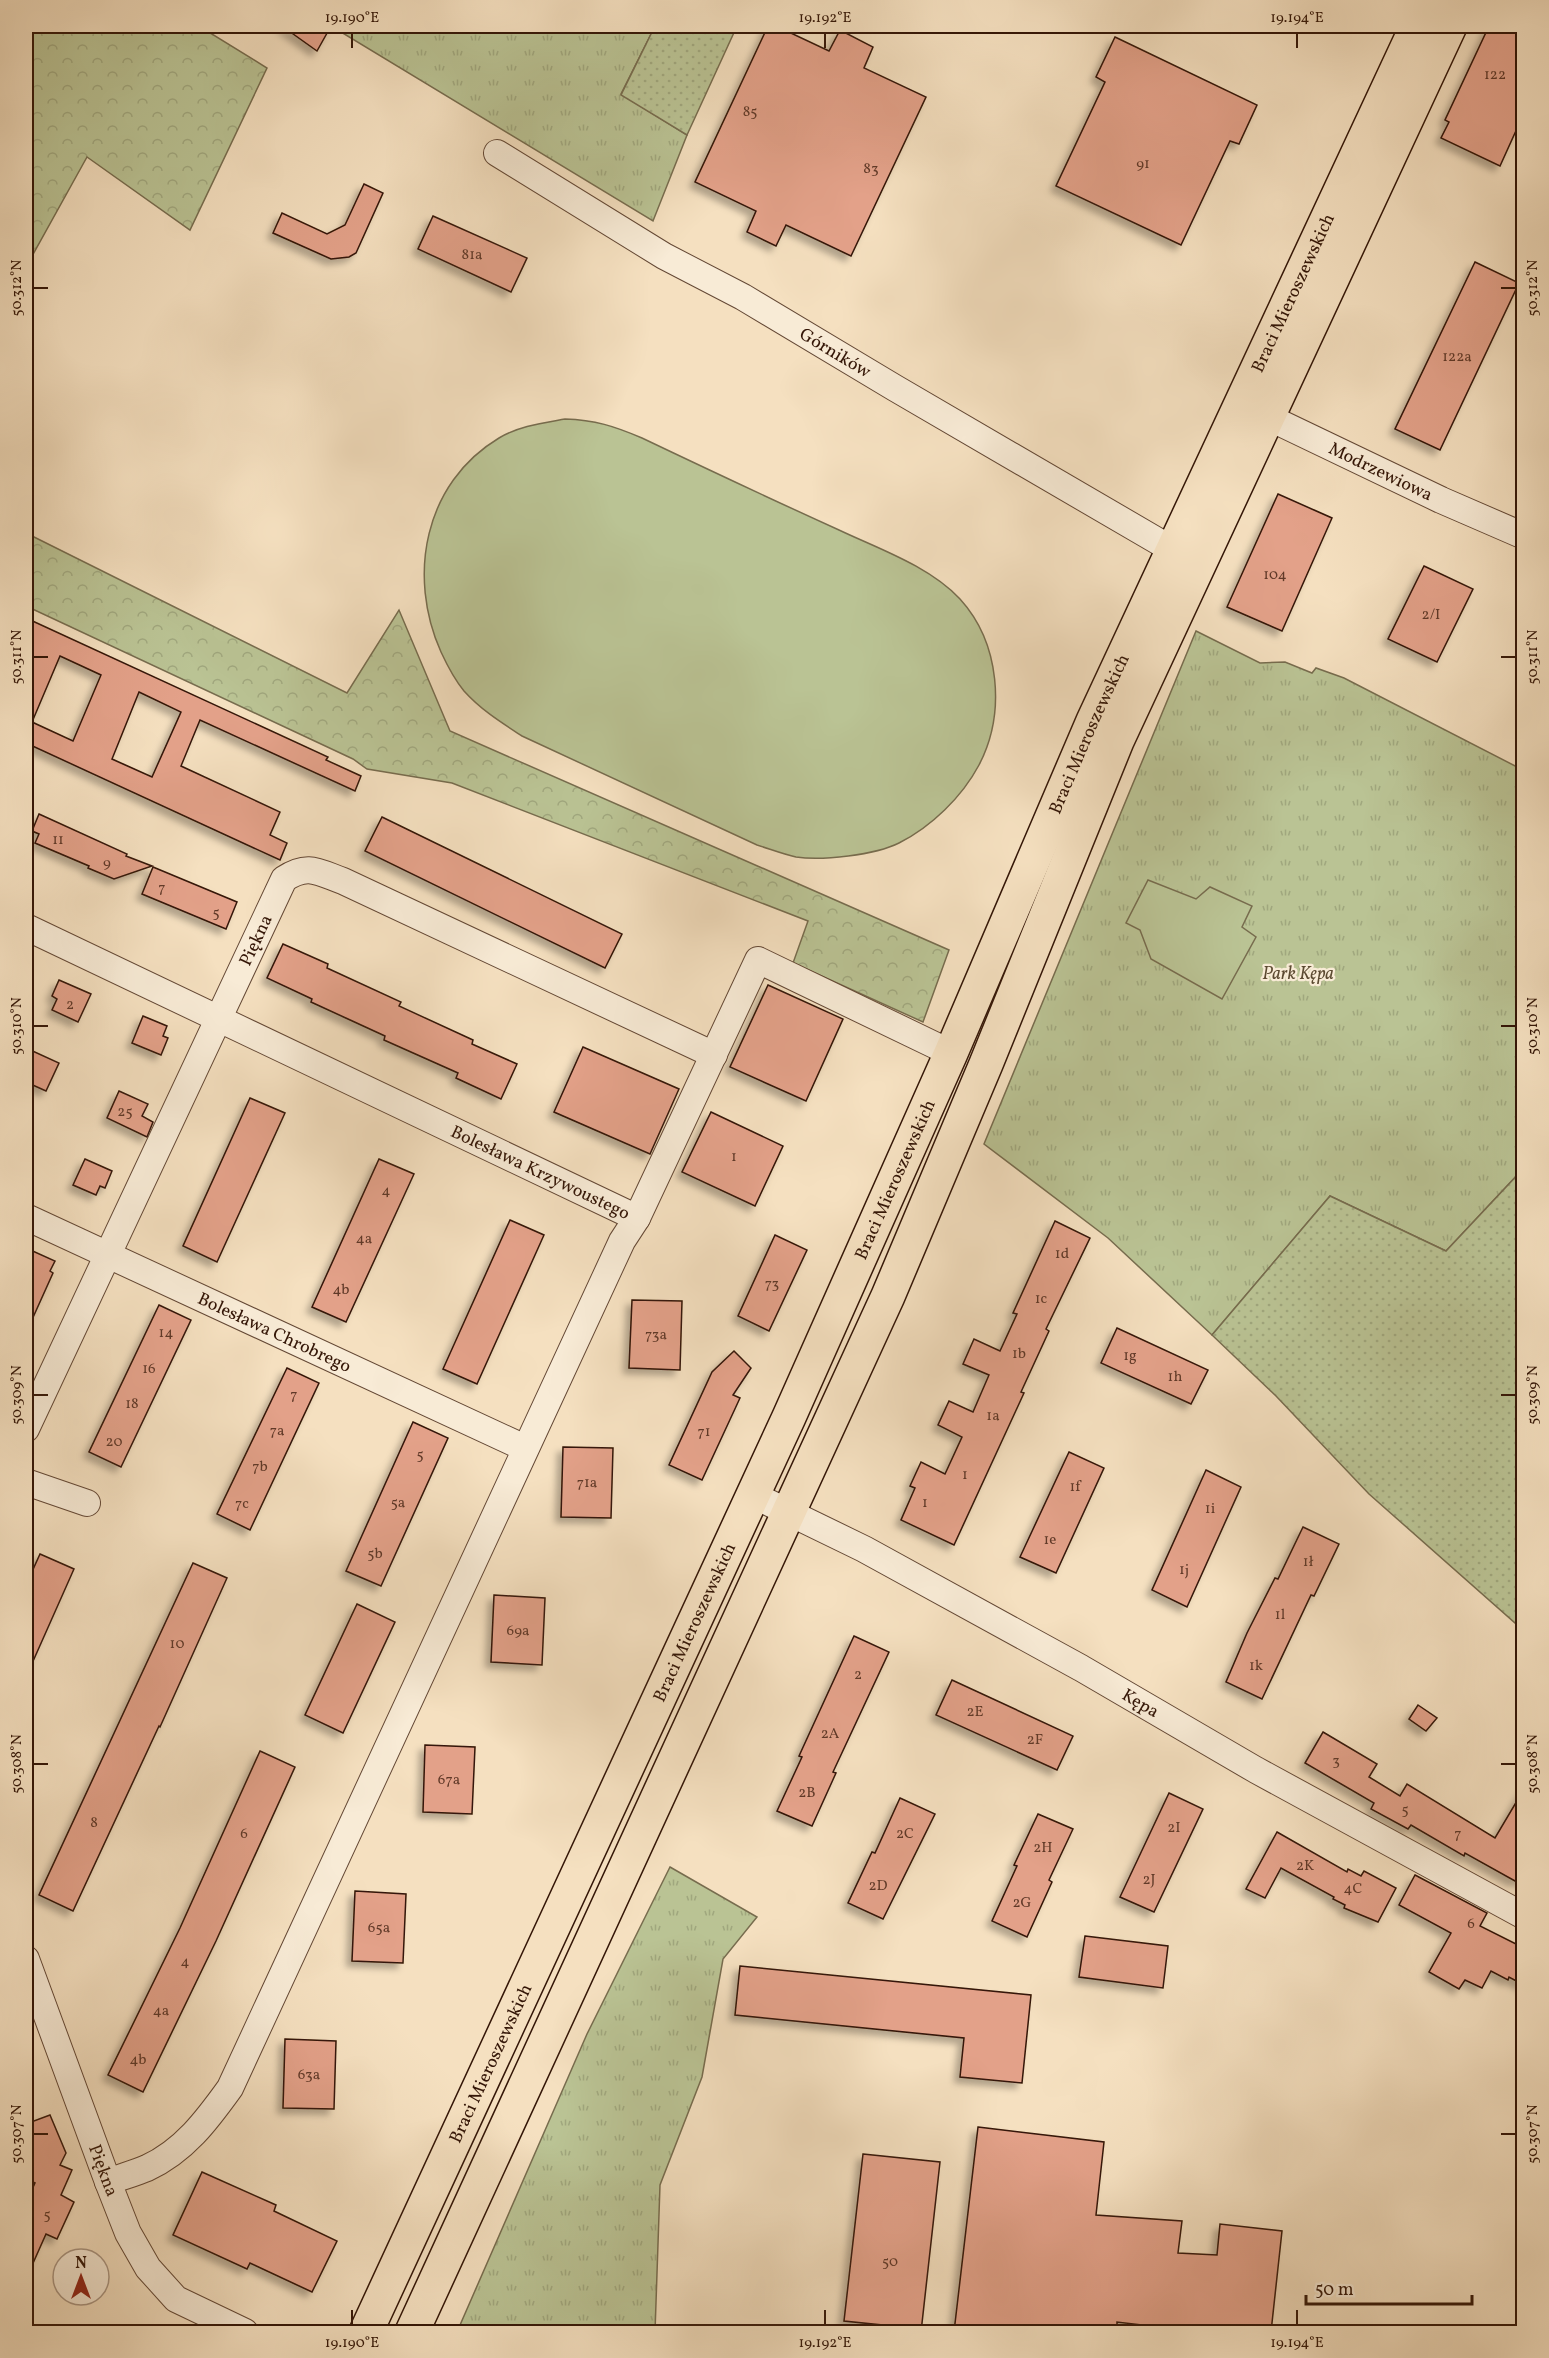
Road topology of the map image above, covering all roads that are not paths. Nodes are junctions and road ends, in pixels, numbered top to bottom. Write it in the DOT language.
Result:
graph roads {
  1 [pos="1417,26"];
  2 [pos="1450,26"];
  3 [pos="497,153"];
  4 [pos="1254,410"];
  5 [pos="1524,536"];
  6 [pos="1173,550"];
  7 [pos="26,927"];
  8 [pos="219,1020"];
  9 [pos="951,1053"];
  10 [pos="714,1055"];
  11 [pos="26,1217"];
  12 [pos="637,1218"];
  13 [pos="107,1253"];
  14 [pos="26,1429"];
  15 [pos="525,1448"];
  16 [pos="26,1482"];
  17 [pos="753,1495"];
  18 [pos="87,1503"];
  19 [pos="789,1512"];
  20 [pos="1524,1916"];
  21 [pos="28,1972"];
  22 [pos="108,2182"];
  23 [pos="245,2332"];
  24 [pos="366,2332"];
  25 [pos="412,2332"];
  1 -- 4 [label="main road, Braci Mieroszewskich"];
  2 -- 4 [label="main road, Braci Mieroszewskich"];
  3 -- 6 [label="street, Górników"];
  4 -- 5 [label="street, Modrzewiowa"];
  4 -- 6 [label="main road, Braci Mieroszewskich"];
  4 -- 19 [label="main road, Braci Mieroszewskich"];
  6 -- 9 [label="main road, Braci Mieroszewskich"];
  7 -- 8 [label="street, Bolesława Krzywoustego"];
  8 -- 10 [label="street, Piękna"];
  8 -- 12 [label="street, Bolesława Krzywoustego"];
  8 -- 13 [label="street, Piękna"];
  9 -- 10 [label="street, Bolesława Krzywoustego"];
  9 -- 17 [label="main road, Braci Mieroszewskich"];
  10 -- 12 [label="street, Bolesława Krzywoustego"];
  11 -- 13 [label="street, Bolesława Chrobrego"];
  12 -- 15 [label="street"];
  13 -- 14 [label="street, Piękna"];
  13 -- 15 [label="street, Bolesława Chrobrego"];
  15 -- 22 [label="street"];
  16 -- 18 [label="street"];
  17 -- 19 [label="street, Kępa"];
  17 -- 24 [label="main road, Braci Mieroszewskich"];
  19 -- 20 [label="street, Kępa"];
  19 -- 25 [label="main road, Braci Mieroszewskich"];
  21 -- 22 [label="street, Piękna"];
  22 -- 23 [label="street, Piękna"];
}
